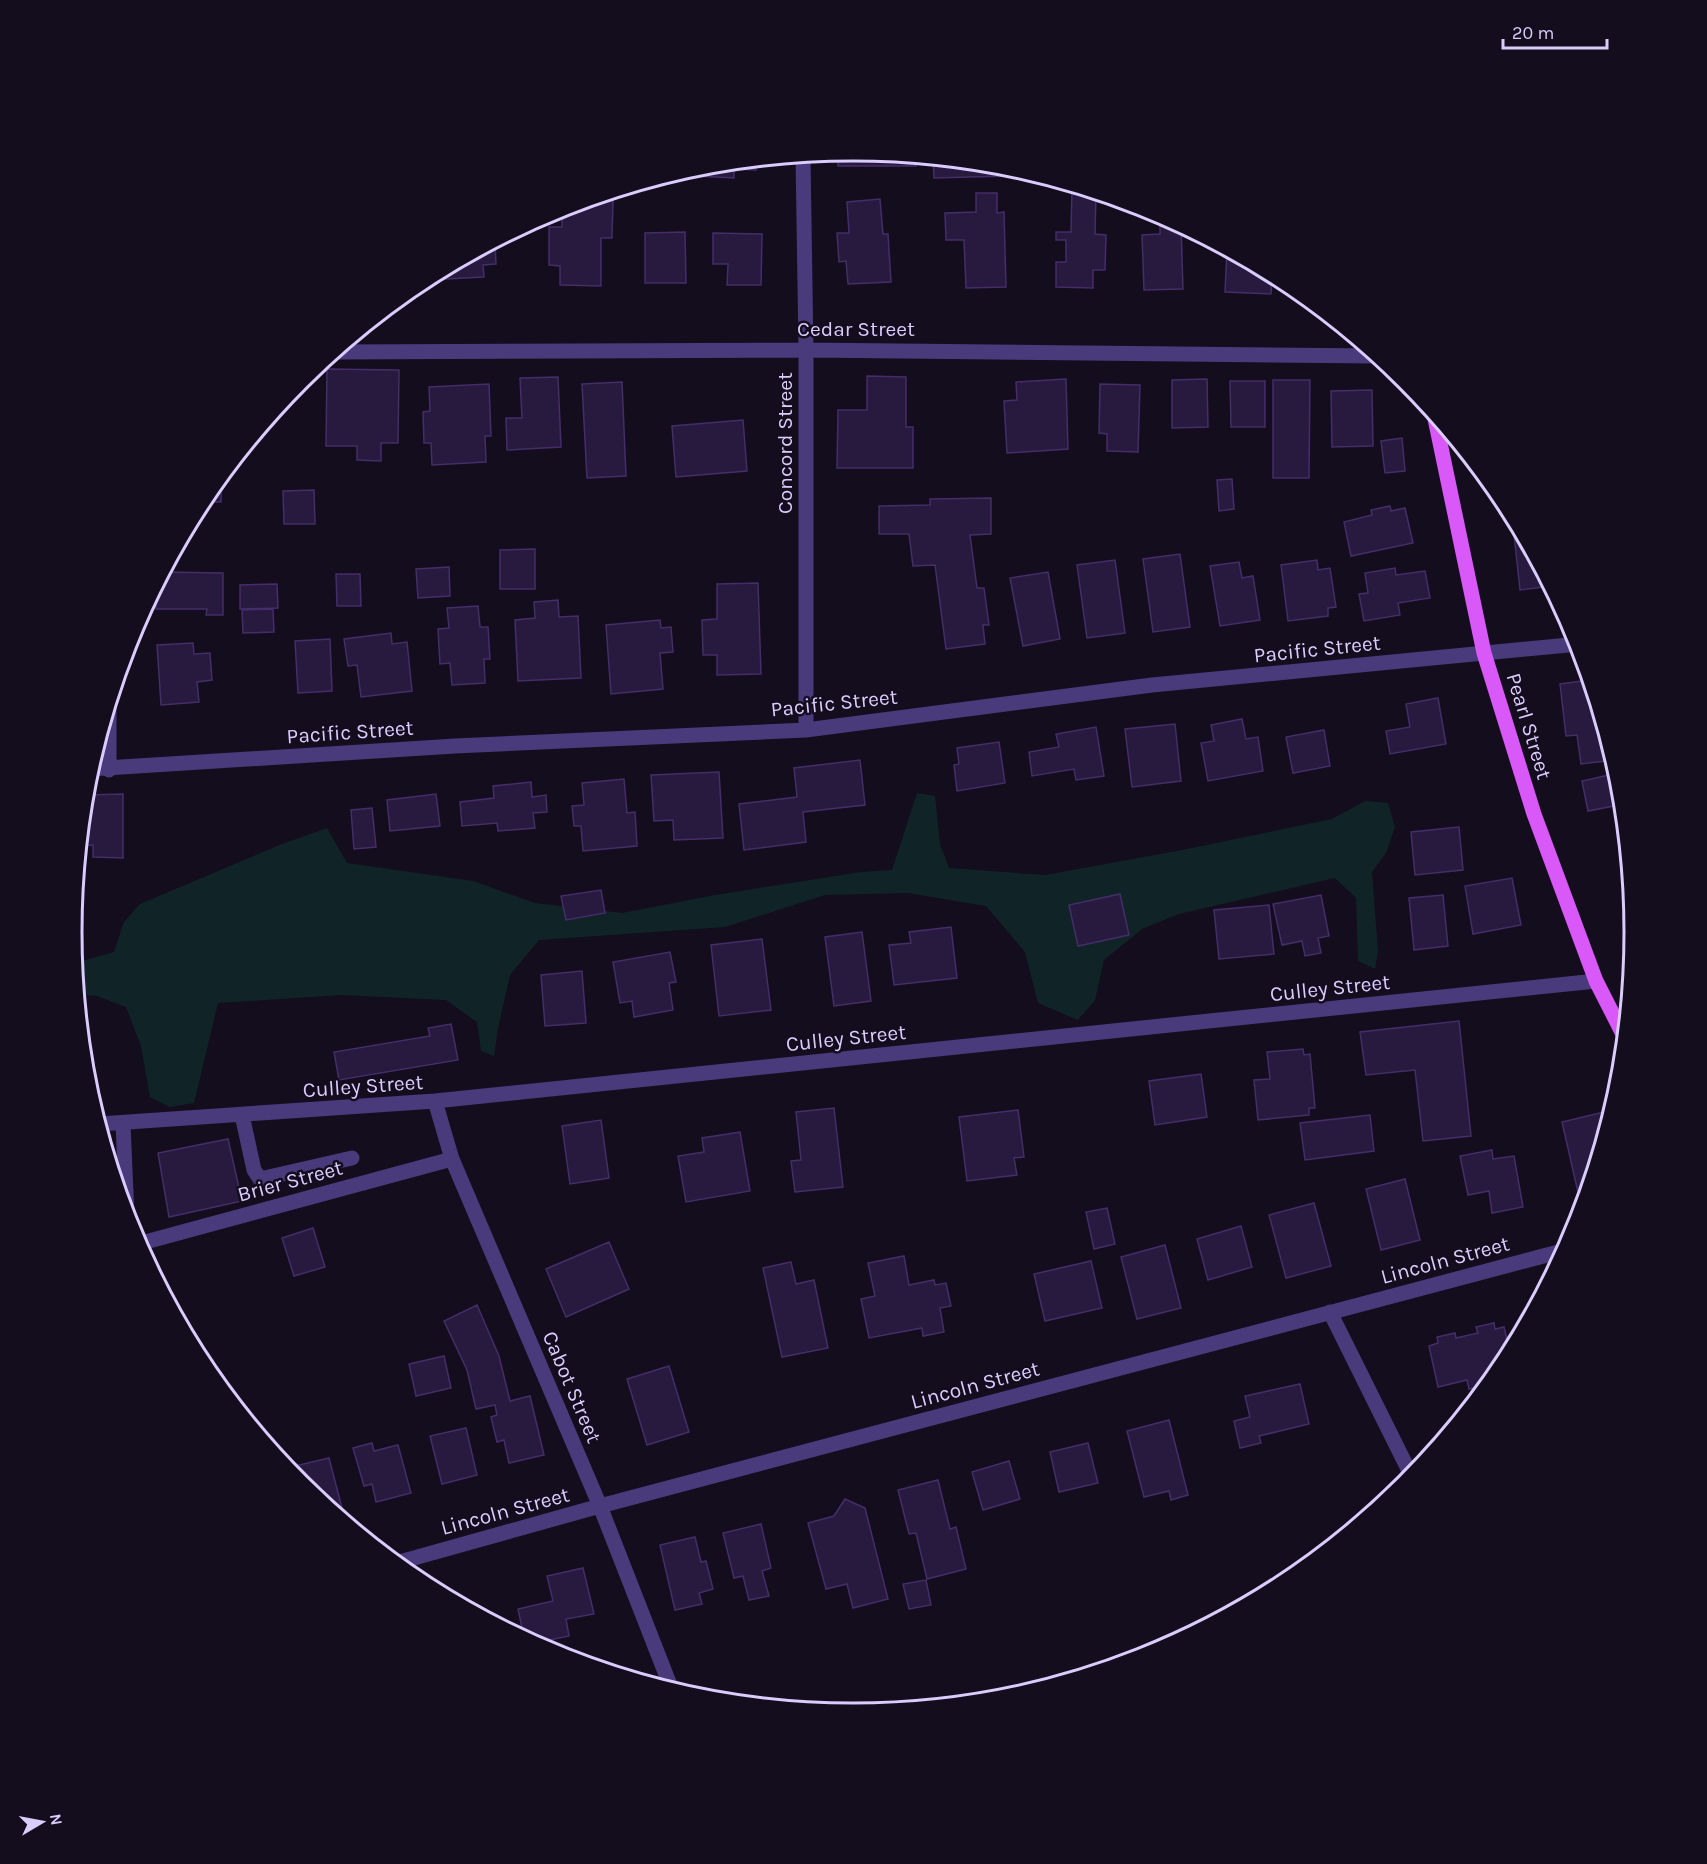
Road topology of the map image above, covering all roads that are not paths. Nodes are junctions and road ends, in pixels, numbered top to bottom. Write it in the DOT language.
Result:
graph roads {
  1 [pos="803,163"];
  2 [pos="806,350"];
  3 [pos="345,352"];
  4 [pos="1366,356"];
  5 [pos="1437,429"];
  6 [pos="1569,645"];
  7 [pos="1484,653"];
  8 [pos="806,730"];
  9 [pos="109,732"];
  10 [pos="100,770"];
  11 [pos="109,770"];
  12 [pos="1596,981"];
  13 [pos="1619,1026"];
  14 [pos="435,1101"];
  15 [pos="242,1115"];
  16 [pos="123,1123"];
  17 [pos="107,1124"];
  18 [pos="352,1158"];
  19 [pos="452,1159"];
  20 [pos="126,1187"];
  21 [pos="148,1241"];
  22 [pos="1554,1253"];
  23 [pos="1330,1312"];
  24 [pos="1407,1468"];
  25 [pos="600,1506"];
  26 [pos="407,1560"];
  27 [pos="668,1680"];
  1 -- 2 [label="street, Concord Street"];
  2 -- 3 [label="street, Cedar Street"];
  2 -- 4 [label="street, Cedar Street"];
  2 -- 8 [label="street, Concord Street"];
  5 -- 7 [label="main road, Pearl Street"];
  6 -- 7 [label="street, Pacific Street"];
  7 -- 8 [label="street, Pacific Street"];
  7 -- 12 [label="main road, Pearl Street"];
  8 -- 11 [label="street, Pacific Street"];
  9 -- 11 [label="street"];
  10 -- 11 [label="street, Pacific Street"];
  12 -- 13 [label="main road, Pearl Street"];
  12 -- 14 [label="street, Culley Street"];
  14 -- 15 [label="street, Culley Street"];
  14 -- 19 [label="street, Cabot Street"];
  15 -- 16 [label="street, Culley Street"];
  15 -- 18 [label="street"];
  16 -- 17 [label="street, Culley Street"];
  16 -- 20 [label="street"];
  19 -- 21 [label="street, Brier Street"];
  19 -- 25 [label="street, Cabot Street"];
  22 -- 23 [label="street, Lincoln Street"];
  23 -- 24 [label="street"];
  23 -- 25 [label="street, Lincoln Street"];
  25 -- 26 [label="street, Lincoln Street"];
  25 -- 27 [label="street, Cabot Street"];
}
